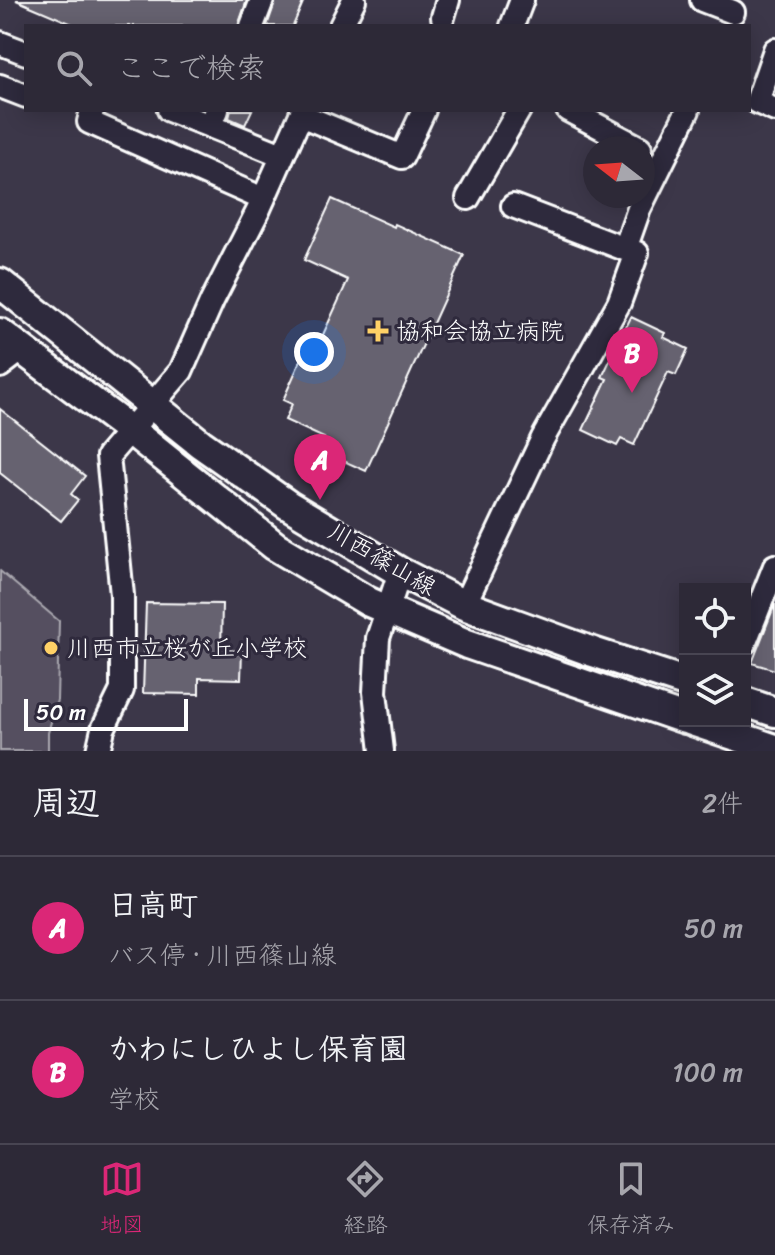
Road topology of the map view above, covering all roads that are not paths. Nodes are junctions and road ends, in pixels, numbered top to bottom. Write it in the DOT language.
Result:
graph roads {
  1 [pos="262,0"];
  2 [pos="354,0"];
  3 [pos="522,0"];
  4 [pos="702,0"];
  5 [pos="733,13"];
  6 [pos="253,24"];
  7 [pos="342,24"];
  8 [pos="513,24"];
  9 [pos="0,43"];
  10 [pos="775,50"];
  11 [pos="24,52"];
  12 [pos="0,86"];
  13 [pos="24,95"];
  14 [pos="775,110"];
  15 [pos="92,112"];
  16 [pos="180,112"];
  17 [pos="423,112"];
  18 [pos="518,112"];
  19 [pos="572,112"];
  20 [pos="686,112"];
  21 [pos="302,113"];
  22 [pos="214,118"];
  23 [pos="616,136"];
  24 [pos="655,145"];
  25 [pos="282,155"];
  26 [pos="468,198"];
  27 [pos="263,199"];
  28 [pos="513,206"];
  29 [pos="639,208"];
  30 [pos="625,249"];
  31 [pos="0,283"];
  32 [pos="7,350"];
  33 [pos="152,405"];
  34 [pos="130,430"];
  35 [pos="775,566"];
  36 [pos="400,572"];
  37 [pos="464,605"];
  38 [pos="388,610"];
  39 [pos="751,627"];
  40 [pos="679,680"];
  41 [pos="751,704"];
  42 [pos="775,712"];
  43 [pos="679,717"];
  44 [pos="710,727"];
  45 [pos="775,749"];
  46 [pos="98,751"];
  47 [pos="382,751"];
  1 -- 6 [label="street"];
  2 -- 7 [label="street"];
  3 -- 8 [label="street"];
  4 -- 5 [label="street"];
  9 -- 11 [label="street"];
  10 -- 14 [label="street"];
  12 -- 13 [label="street"];
  15 -- 27 [label="street"];
  16 -- 22 [label="street"];
  17 -- 21 [label="street"];
  18 -- 26 [label="street"];
  19 -- 23 [label="street"];
  20 -- 24 [label="street"];
  21 -- 25 [label="street"];
  22 -- 25 [label="street"];
  25 -- 27 [label="street"];
  27 -- 33 [label="street"];
  28 -- 30 [label="street"];
  29 -- 30 [label="street"];
  30 -- 37 [label="street"];
  31 -- 33 [label="main road, 川西篠山線"];
  32 -- 34 [label="main road, 川西篠山線"];
  33 -- 34 [label="street"];
  33 -- 36 [label="main road, 川西篠山線"];
  34 -- 38 [label="main road, 川西篠山線"];
  34 -- 46 [label="street"];
  35 -- 39 [label="street"];
  36 -- 37 [label="main road, 川西篠山線"];
  36 -- 38 [label="street"];
  37 -- 40 [label="main road, 川西篠山線"];
  38 -- 43 [label="main road, 川西篠山線"];
  38 -- 47 [label="street"];
  41 -- 42 [label="main road"];
  44 -- 45 [label="main road"];
}
